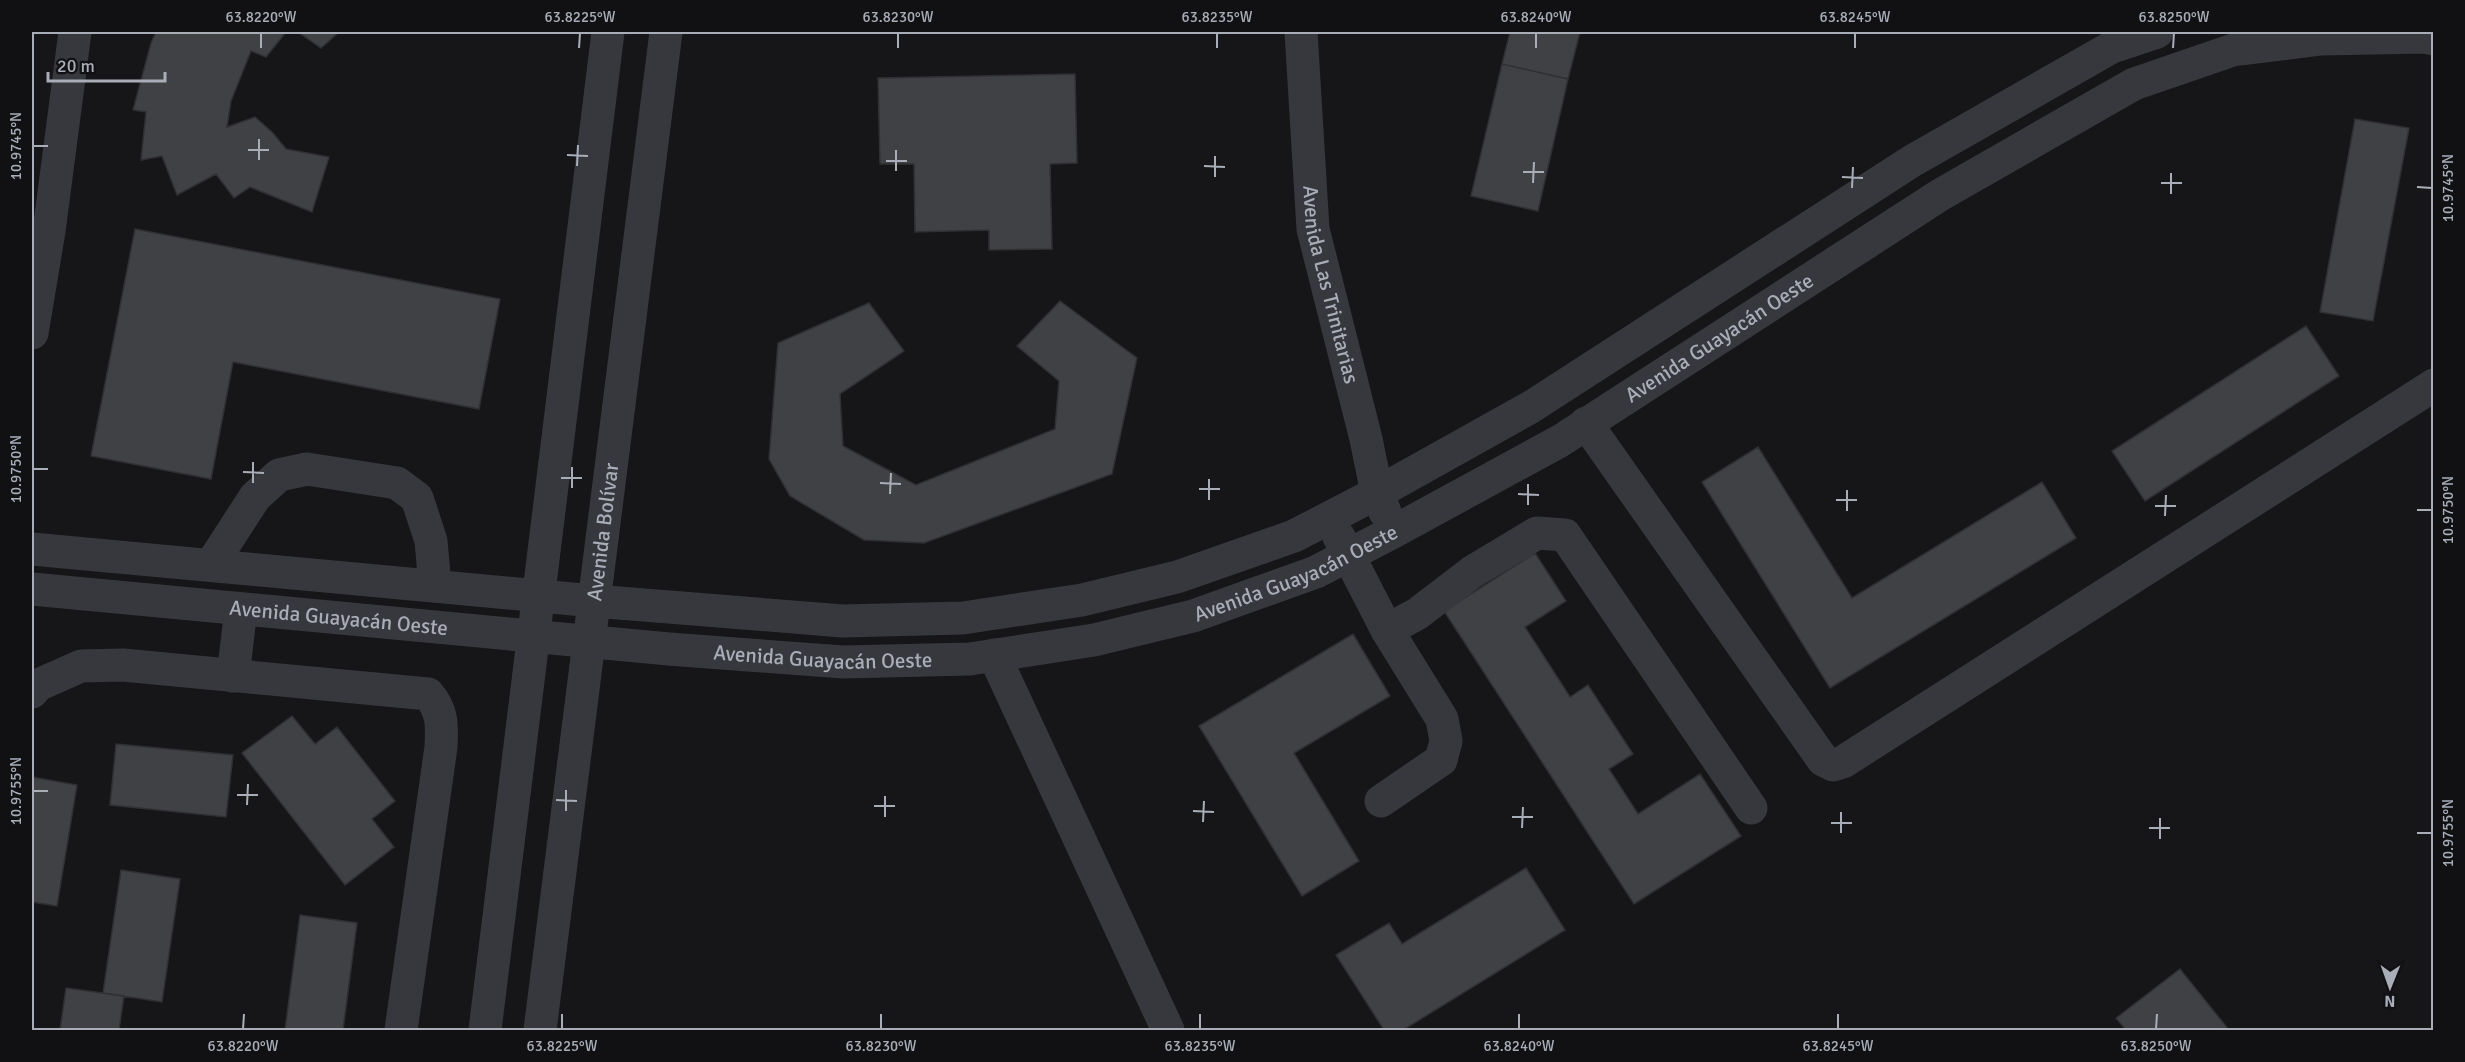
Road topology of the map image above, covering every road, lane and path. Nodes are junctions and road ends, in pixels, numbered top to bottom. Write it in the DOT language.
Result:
graph roads {
  1 [pos="75,32"];
  2 [pos="609,32"];
  3 [pos="666,32"];
  4 [pos="1300,32"];
  5 [pos="2157,32"];
  6 [pos="2265,38"];
  7 [pos="2433,39"];
  8 [pos="32,333"];
  9 [pos="2433,385"];
  10 [pos="1586,423"];
  11 [pos="1377,493"];
  12 [pos="1329,517"];
  13 [pos="1394,532"];
  14 [pos="32,549"];
  15 [pos="1348,555"];
  16 [pos="211,565"];
  17 [pos="435,586"];
  18 [pos="32,589"];
  19 [pos="538,596"];
  20 [pos="594,601"];
  21 [pos="241,609"];
  22 [pos="1387,630"];
  23 [pos="535,636"];
  24 [pos="590,642"];
  25 [pos="994,655"];
  26 [pos="233,676"];
  27 [pos="32,692"];
  28 [pos="1381,801"];
  29 [pos="1752,808"];
  30 [pos="401,1030"];
  31 [pos="485,1030"];
  32 [pos="540,1030"];
  33 [pos="1168,1030"];
  1 -- 8 [label="street"];
  2 -- 19 [label="street"];
  3 -- 20 [label="street, Avenida Bolívar"];
  4 -- 11 [label="street, Avenida Las Trinitarias"];
  5 -- 11 [label="street, Avenida Guayacán Oeste"];
  6 -- 7 [label="street, Avenida Guayacán Oeste"];
  6 -- 10 [label="street, Avenida Guayacán Oeste"];
  9 -- 10 [label="street"];
  10 -- 13 [label="street, Avenida Guayacán Oeste"];
  11 -- 12 [label="street, Avenida Guayacán Oeste"];
  11 -- 13 [label="street, Avenida Las Trinitarias"];
  12 -- 15 [label="street"];
  12 -- 20 [label="street, Avenida Guayacán Oeste"];
  13 -- 15 [label="street, Avenida Guayacán Oeste"];
  14 -- 16 [label="street, Avenida Guayacán Oeste"];
  15 -- 22 [label="street"];
  15 -- 25 [label="street, Avenida Guayacán Oeste"];
  16 -- 17 [label="street, Avenida Guayacán Oeste"];
  16 -- 17 [label="street"];
  17 -- 19 [label="street, Avenida Guayacán Oeste"];
  18 -- 21 [label="street, Avenida Guayacán Oeste"];
  19 -- 20 [label="street, Avenida Guayacán Oeste"];
  19 -- 23 [label="street"];
  20 -- 24 [label="street, Avenida Bolívar"];
  21 -- 23 [label="street, Avenida Guayacán Oeste"];
  21 -- 26 [label="street"];
  22 -- 28 [label="street"];
  22 -- 29 [label="street"];
  23 -- 24 [label="street, Avenida Guayacán Oeste"];
  23 -- 31 [label="street"];
  24 -- 25 [label="street, Avenida Guayacán Oeste"];
  24 -- 32 [label="street, Avenida Bolívar"];
  25 -- 33 [label="street"];
  26 -- 27 [label="street"];
  26 -- 30 [label="street"];
}
